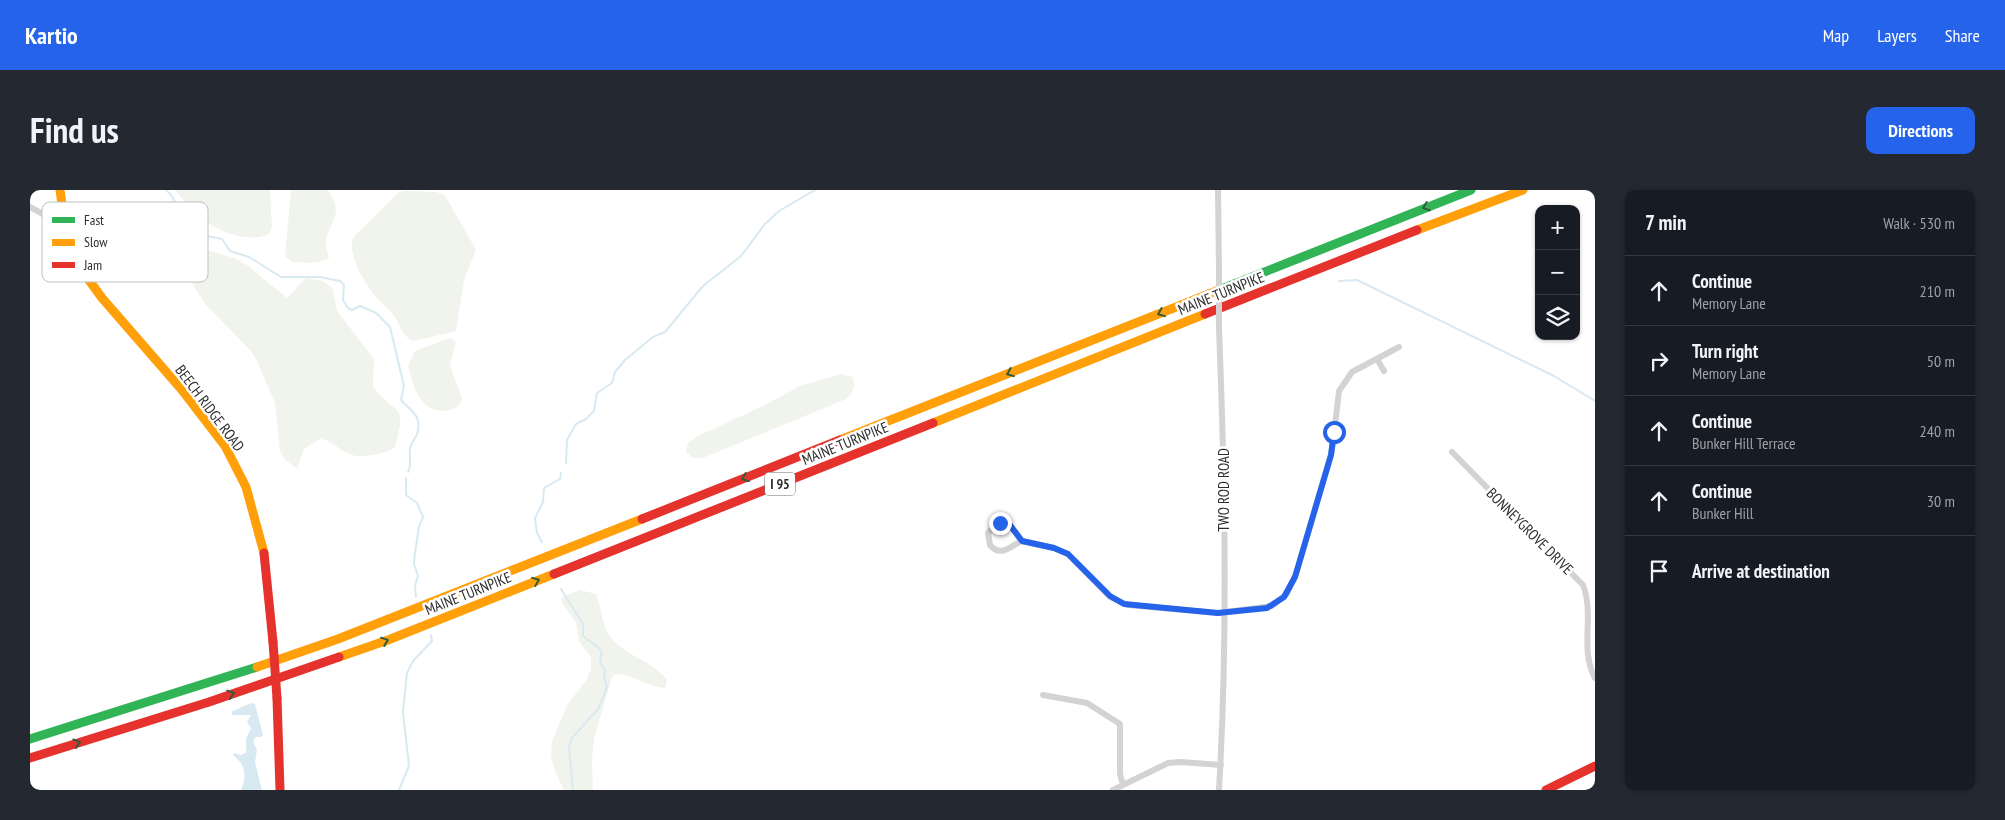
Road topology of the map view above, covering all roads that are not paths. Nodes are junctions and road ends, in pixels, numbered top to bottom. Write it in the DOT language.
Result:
graph roads {
  1 [pos="1218,190"];
  2 [pos="1471,190"];
  3 [pos="1528,190"];
  4 [pos="1519,192"];
  5 [pos="30,207"];
  6 [pos="42,214"];
  7 [pos="92,282"];
  8 [pos="1399,347"];
  9 [pos="1377,359"];
  10 [pos="1384,371"];
  11 [pos="1452,452"];
  12 [pos="1022,541"];
  13 [pos="1223,612"];
  14 [pos="1595,678"];
  15 [pos="1043,694"];
  16 [pos="30,739"];
  17 [pos="30,758"];
  18 [pos="1221,765"];
  19 [pos="1595,766"];
  20 [pos="1123,785"];
  21 [pos="280,790"];
  22 [pos="1113,790"];
  23 [pos="1219,790"];
  24 [pos="1546,790"];
  1 -- 13 [label="street, TWO ROD ROAD, bridge"];
  2 -- 16 [label="main road, MAINE TURNPIKE / I 95, one-way"];
  3 -- 4 [label="main road, MAINE TURNPIKE"];
  17 -- 4 [label="main road, MAINE TURNPIKE / I 95, one-way"];
  5 -- 6 [label="street"];
  7 -- 21 [label="main road, BEECH RIDGE ROAD, bridge"];
  8 -- 9 [label="street"];
  9 -- 10 [label="street"];
  9 -- 13 [label="street"];
  11 -- 14 [label="street, BONNEYGROVE DRIVE"];
  12 -- 12 [label="street"];
  12 -- 13 [label="street"];
  13 -- 18 [label="street, TWO ROD ROAD"];
  15 -- 20 [label="street"];
  18 -- 20 [label="street"];
  18 -- 23 [label="street, TWO ROD ROAD"];
  19 -- 24 [label="main road"];
  20 -- 22 [label="street"];
}
